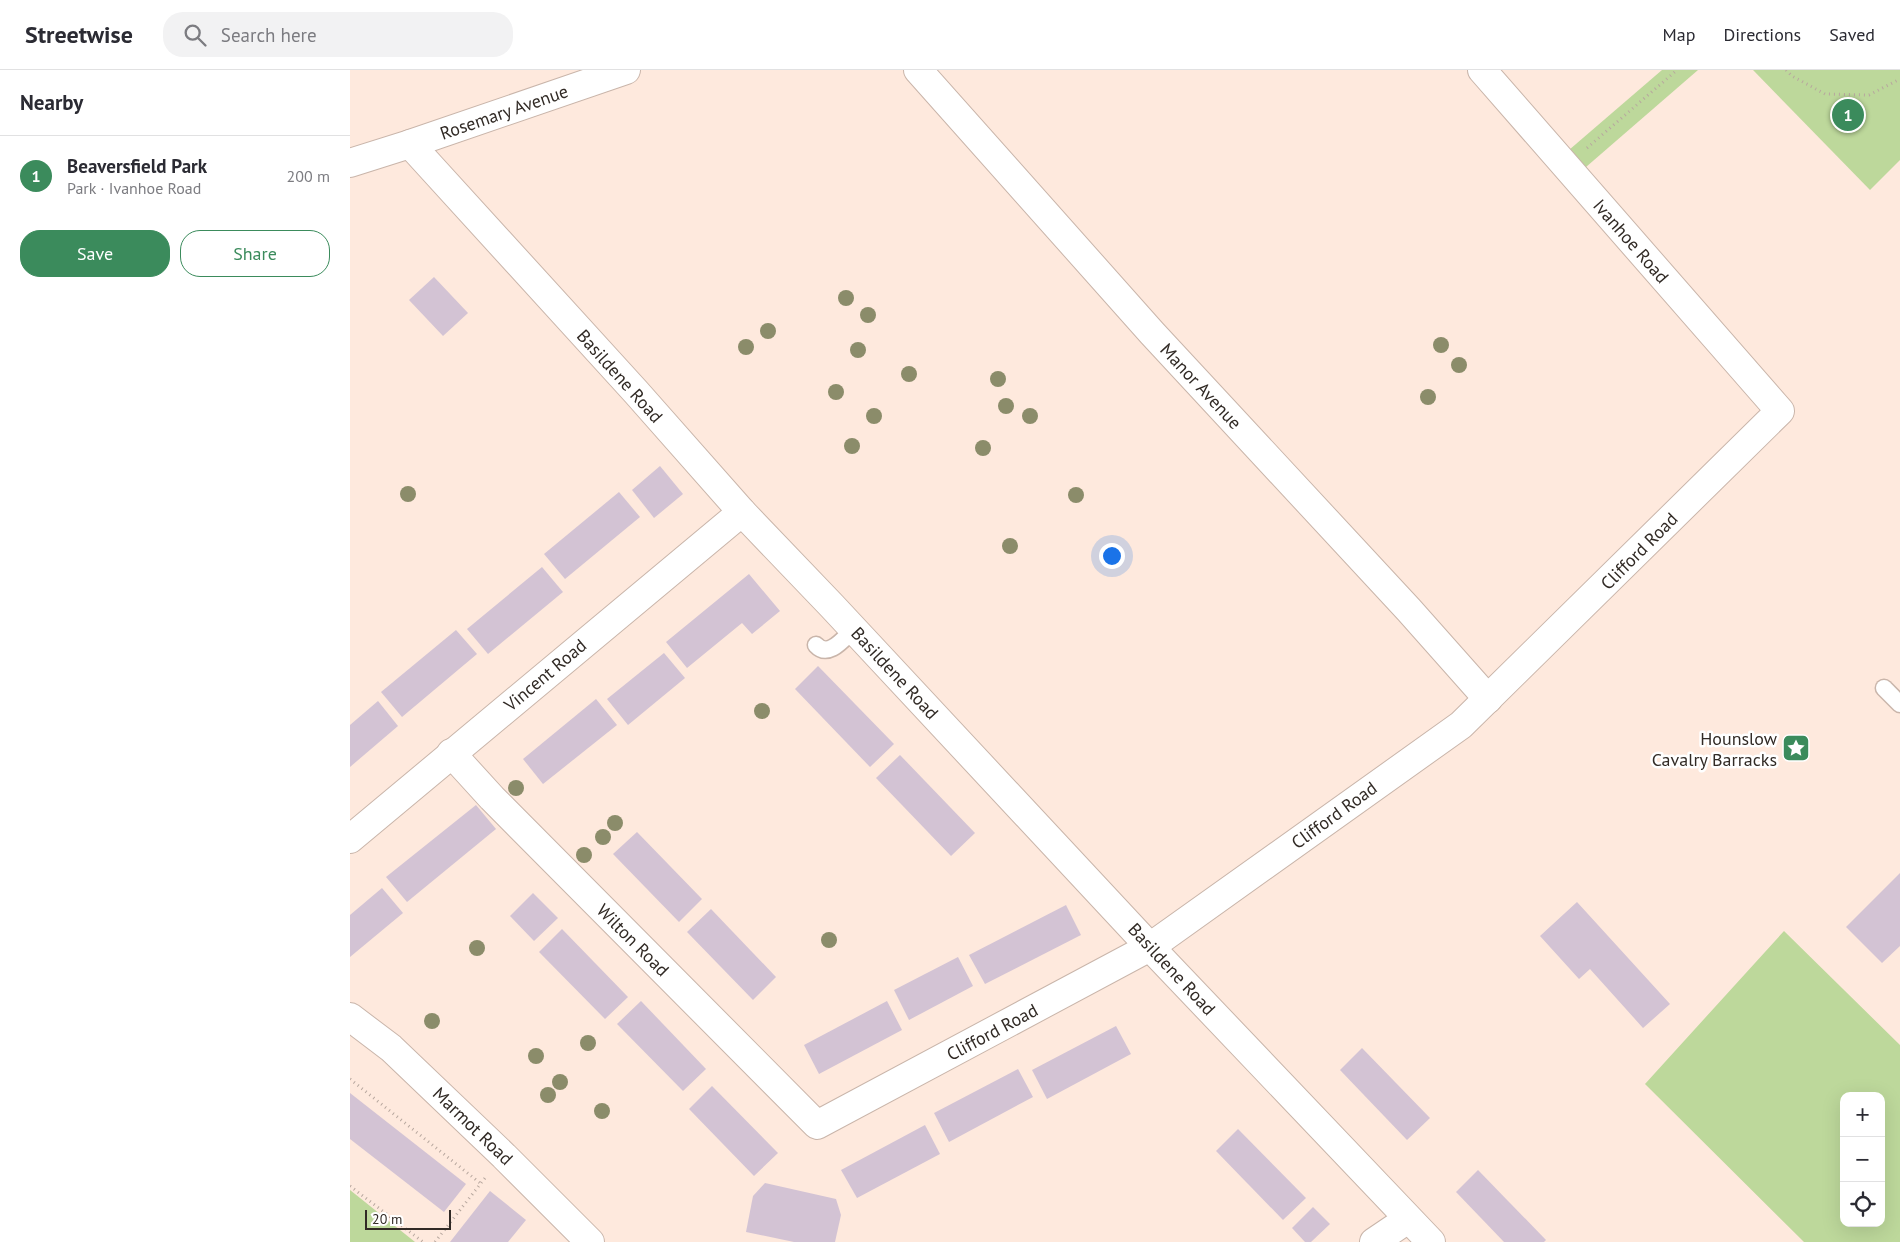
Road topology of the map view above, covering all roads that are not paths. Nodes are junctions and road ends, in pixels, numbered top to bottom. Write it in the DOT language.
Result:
graph roads {
  1 [pos="626,70"];
  2 [pos="918,70"];
  3 [pos="1482,70"];
  4 [pos="410,144"];
  5 [pos="350,163"];
  6 [pos="1780,411"];
  7 [pos="742,512"];
  8 [pos="854,630"];
  9 [pos="816,645"];
  10 [pos="1884,688"];
  11 [pos="1488,699"];
  12 [pos="1900,704"];
  13 [pos="451,753"];
  14 [pos="350,839"];
  15 [pos="1150,947"];
  16 [pos="350,1017"];
  17 [pos="817,1125"];
  18 [pos="1408,1220"];
  19 [pos="590,1242"];
  20 [pos="1374,1242"];
  21 [pos="1431,1242"];
  1 -- 4 [label="street, Rosemary Avenue"];
  2 -- 11 [label="street, Manor Avenue"];
  3 -- 6 [label="street, Ivanhoe Road"];
  4 -- 5 [label="street"];
  4 -- 7 [label="street, Basildene Road"];
  6 -- 11 [label="street, Clifford Road"];
  7 -- 8 [label="street, Basildene Road"];
  7 -- 13 [label="street, Vincent Road"];
  8 -- 9 [label="lane"];
  8 -- 15 [label="street, Basildene Road"];
  10 -- 12 [label="lane"];
  11 -- 15 [label="street, Clifford Road"];
  13 -- 14 [label="street, Vincent Road"];
  13 -- 17 [label="street, Wilton Road"];
  15 -- 17 [label="street, Clifford Road"];
  15 -- 18 [label="street, Basildene Road"];
  16 -- 19 [label="street, Marmot Road"];
  18 -- 20 [label="street"];
  18 -- 21 [label="street, Basildene Road"];
}
